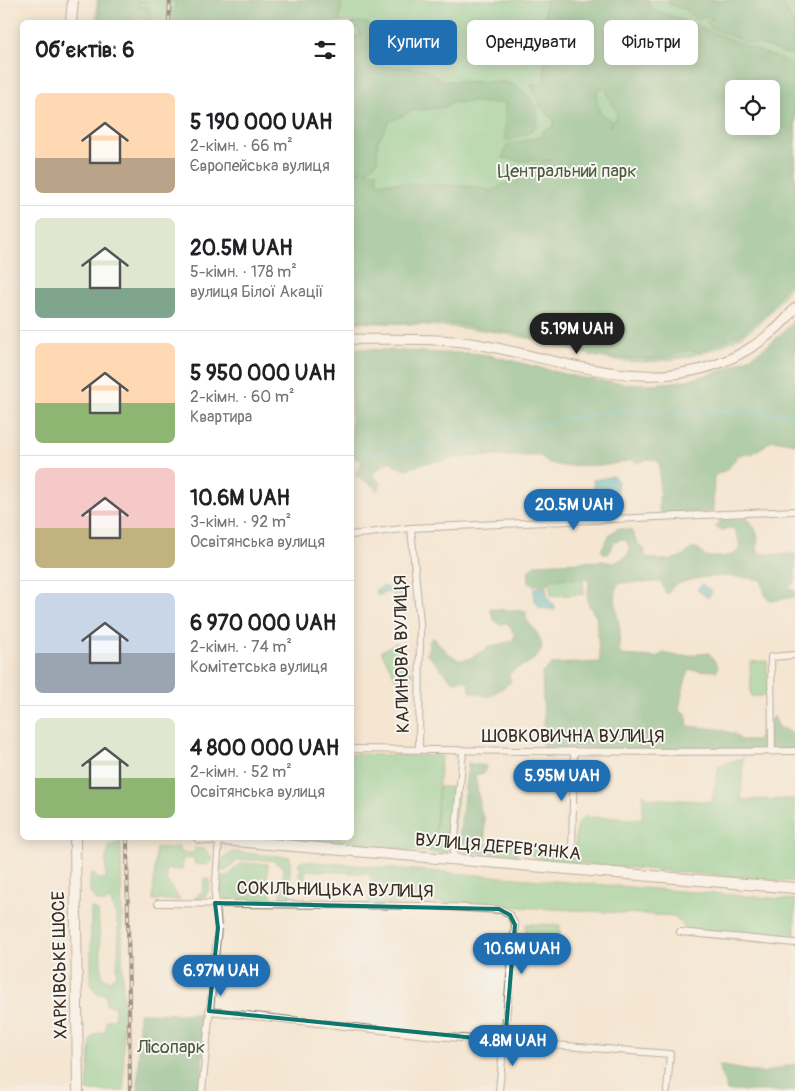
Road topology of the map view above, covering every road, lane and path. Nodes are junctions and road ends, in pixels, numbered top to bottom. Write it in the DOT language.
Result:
graph roads {
  1 [pos="72,0"];
  2 [pos="71,20"];
  3 [pos="795,308"];
  4 [pos="354,339"];
  5 [pos="795,511"];
  6 [pos="411,528"];
  7 [pos="354,535"];
  8 [pos="795,655"];
  9 [pos="354,749"];
  10 [pos="419,750"];
  11 [pos="574,751"];
  12 [pos="772,751"];
  13 [pos="795,751"];
  14 [pos="464,752"];
  15 [pos="75,840"];
  16 [pos="219,840"];
  17 [pos="572,853"];
  18 [pos="453,860"];
  19 [pos="795,888"];
  20 [pos="215,903"];
  21 [pos="158,904"];
  22 [pos="680,932"];
  23 [pos="795,943"];
  24 [pos="209,1011"];
  25 [pos="505,1041"];
  26 [pos="78,1091"];
  27 [pos="202,1091"];
  28 [pos="499,1091"];
  29 [pos="667,1091"];
  1 -- 2 [label="main road"];
  3 -- 4 [label="main road"];
  5 -- 6 [label="street"];
  6 -- 7 [label="street"];
  6 -- 10 [label="street, КАЛИНОВА ВУЛИЦЯ"];
  8 -- 12 [label="street"];
  9 -- 10 [label="street, ШОВКОВИЧНА ВУЛИЦЯ"];
  10 -- 14 [label="street, ШОВКОВИЧНА ВУЛИЦЯ"];
  11 -- 12 [label="street, ШОВКОВИЧНА ВУЛИЦЯ"];
  11 -- 14 [label="street, ШОВКОВИЧНА ВУЛИЦЯ"];
  11 -- 17 [label="street"];
  12 -- 13 [label="street, ШОВКОВИЧНА ВУЛИЦЯ"];
  14 -- 18 [label="street"];
  15 -- 26 [label="main road, ХАРКІВСЬКЕ ШОСЕ"];
  16 -- 18 [label="main road, ВУЛИЦЯ ДЕРЕВ’ЯНКА"];
  16 -- 20 [label="street"];
  18 -- 19 [label="main road, ВУЛИЦЯ ДЕРЕВ’ЯНКА"];
  20 -- 21 [label="street, СОКІЛЬНИЦЬКА ВУЛИЦЯ"];
  20 -- 24 [label="street"];
  20 -- 25 [label="street, СОКІЛЬНИЦЬКА ВУЛИЦЯ"];
  22 -- 23 [label="street"];
  24 -- 25 [label="street"];
  24 -- 27 [label="street"];
  25 -- 28 [label="street"];
  25 -- 29 [label="street"];
}
